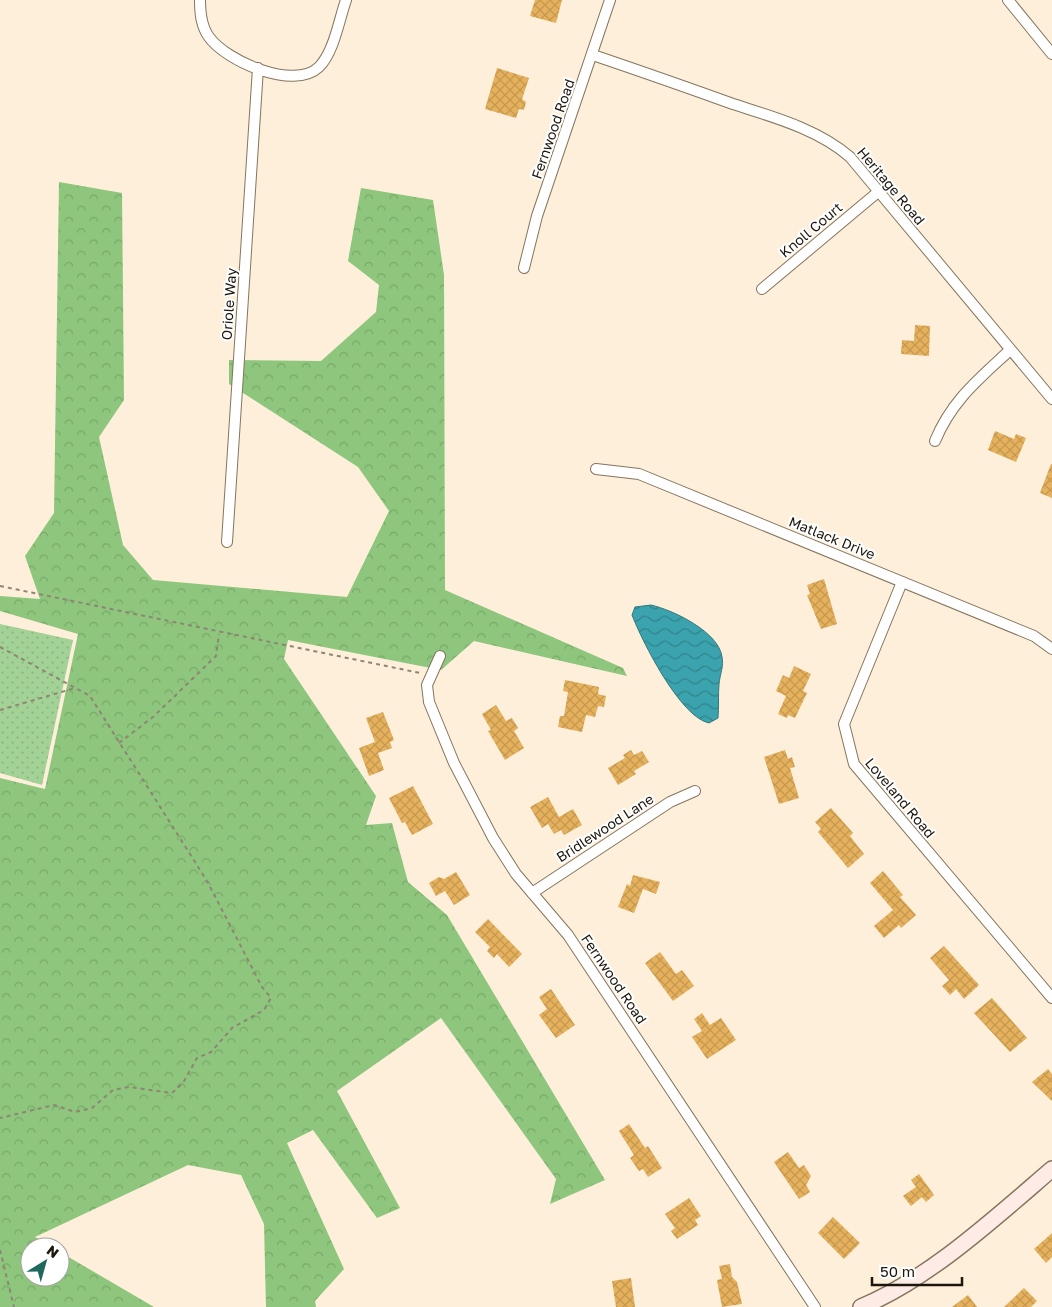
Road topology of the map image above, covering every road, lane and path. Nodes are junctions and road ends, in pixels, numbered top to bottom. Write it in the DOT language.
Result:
graph roads {
  1 [pos="200,0"];
  2 [pos="346,0"];
  3 [pos="610,0"];
  4 [pos="1008,0"];
  5 [pos="1052,54"];
  6 [pos="593,55"];
  7 [pos="258,68"];
  8 [pos="878,192"];
  9 [pos="524,268"];
  10 [pos="762,289"];
  11 [pos="1010,350"];
  12 [pos="1052,399"];
  13 [pos="935,441"];
  14 [pos="596,469"];
  15 [pos="227,542"];
  16 [pos="902,582"];
  17 [pos="0,586"];
  18 [pos="220,633"];
  19 [pos="0,647"];
  20 [pos="1052,649"];
  21 [pos="440,656"];
  22 [pos="430,675"];
  23 [pos="75,688"];
  24 [pos="0,710"];
  25 [pos="119,743"];
  26 [pos="695,791"];
  27 [pos="532,893"];
  28 [pos="1052,998"];
  29 [pos="0,1118"];
  30 [pos="1052,1169"];
  31 [pos="0,1250"];
  32 [pos="14,1307"];
  33 [pos="815,1307"];
  34 [pos="861,1307"];
  1 -- 7 [label="street"];
  2 -- 7 [label="street"];
  3 -- 6 [label="street, Fernwood Road"];
  4 -- 5 [label="street"];
  6 -- 8 [label="street, Heritage Road"];
  6 -- 9 [label="street, Fernwood Road"];
  7 -- 15 [label="street, Oriole Way"];
  8 -- 10 [label="street, Knoll Court"];
  8 -- 11 [label="street, Heritage Road"];
  11 -- 12 [label="street, Heritage Road"];
  11 -- 13 [label="street"];
  14 -- 16 [label="street, Matlack Drive"];
  16 -- 20 [label="street, Matlack Drive"];
  16 -- 28 [label="street, Loveland Road"];
  17 -- 18 [label="path"];
  18 -- 22 [label="path"];
  18 -- 25 [label="path"];
  19 -- 23 [label="path"];
  21 -- 22 [label="street, Fernwood Road"];
  22 -- 27 [label="street, Fernwood Road"];
  23 -- 24 [label="path"];
  23 -- 25 [label="path"];
  25 -- 29 [label="path"];
  26 -- 27 [label="street, Bridlewood Lane"];
  27 -- 33 [label="street, Fernwood Road"];
  30 -- 34 [label="main road"];
  31 -- 32 [label="path"];
}
